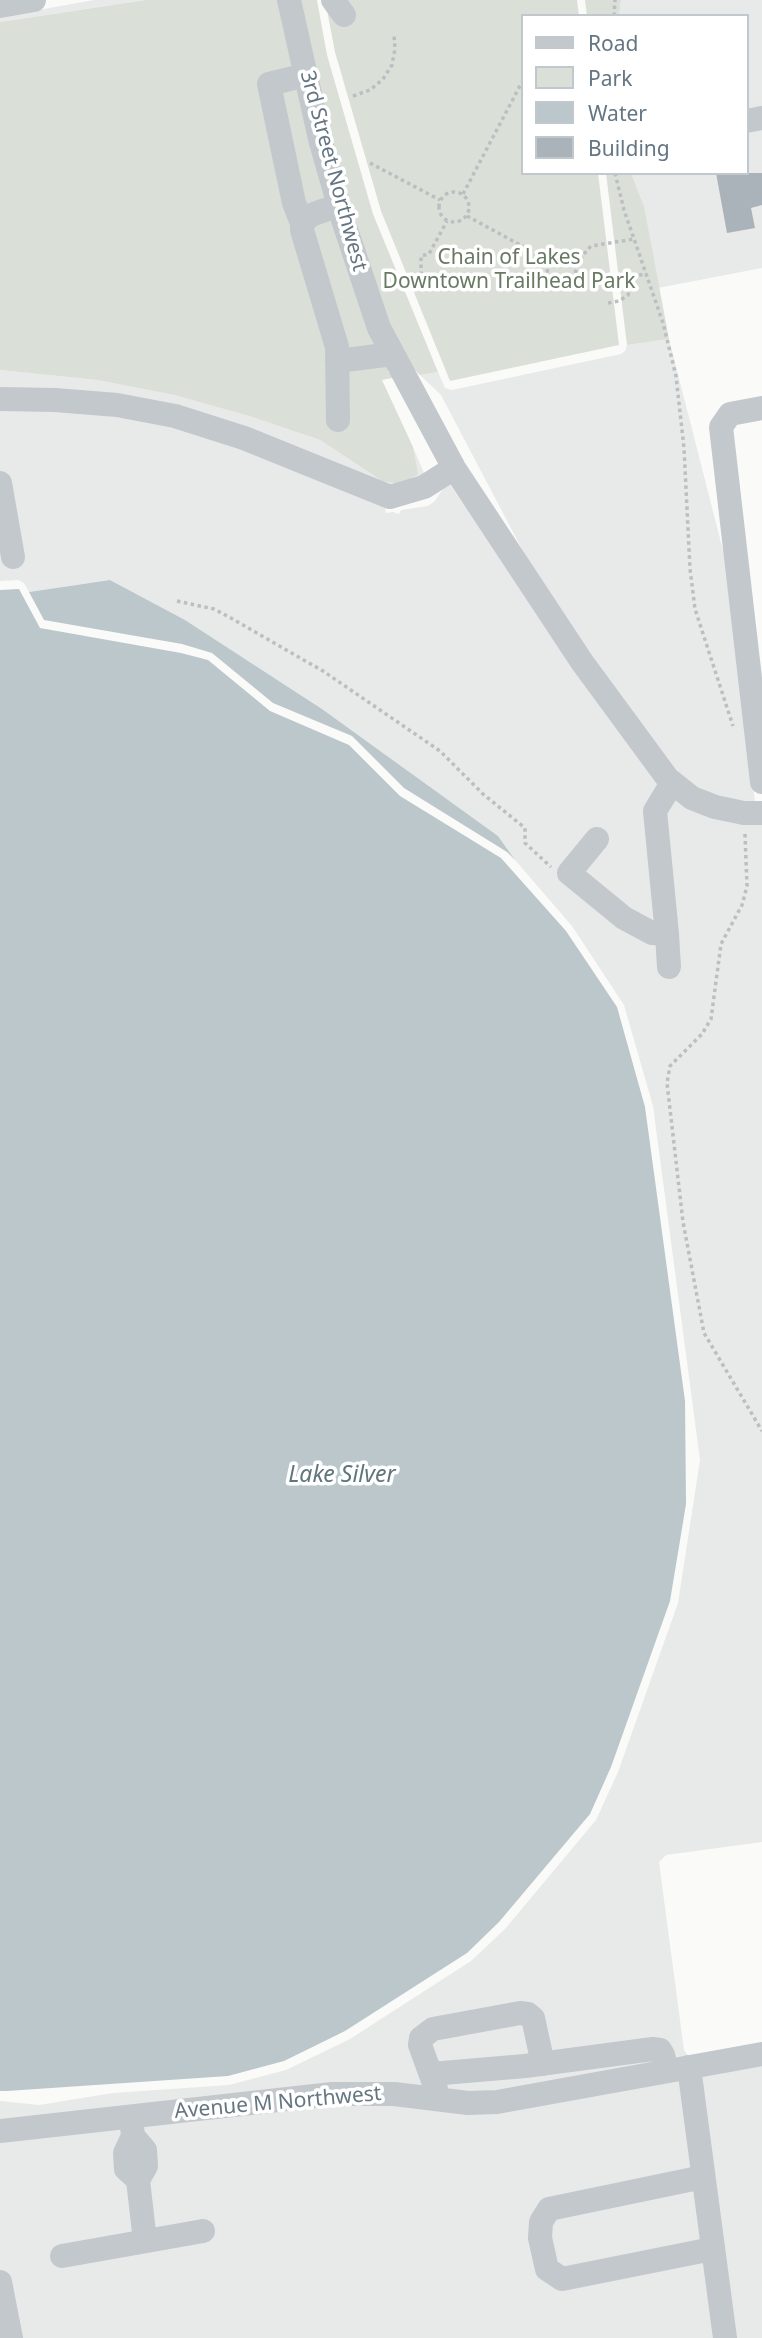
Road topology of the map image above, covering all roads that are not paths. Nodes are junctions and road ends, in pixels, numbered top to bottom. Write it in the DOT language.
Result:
graph roads {
  1 [pos="34,0"];
  2 [pos="289,0"];
  3 [pos="0,6"];
  4 [pos="306,75"];
  5 [pos="339,205"];
  6 [pos="302,223"];
  7 [pos="393,354"];
  8 [pos="337,361"];
  9 [pos="0,399"];
  10 [pos="762,408"];
  11 [pos="338,420"];
  12 [pos="454,468"];
  13 [pos="0,483"];
  14 [pos="13,557"];
  15 [pos="762,782"];
  16 [pos="672,783"];
  17 [pos="762,813"];
  18 [pos="597,839"];
  19 [pos="667,934"];
  20 [pos="669,967"];
  21 [pos="762,2054"];
  22 [pos="534,2065"];
  23 [pos="678,2069"];
  24 [pos="431,2074"];
  25 [pos="530,2095"];
  26 [pos="439,2100"];
  27 [pos="132,2126"];
  28 [pos="0,2131"];
  29 [pos="703,2177"];
  30 [pos="203,2231"];
  31 [pos="145,2241"];
  32 [pos="712,2249"];
  33 [pos="62,2256"];
  34 [pos="0,2282"];
  35 [pos="11,2338"];
  36 [pos="725,2338"];
  1 -- 3 [label="street"];
  2 -- 4 [label="street, 3rd Street Northwest"];
  4 -- 5 [label="street, 3rd Street Northwest"];
  4 -- 6 [label="street"];
  5 -- 6 [label="street"];
  5 -- 7 [label="street, 3rd Street Northwest"];
  6 -- 8 [label="street"];
  7 -- 8 [label="street"];
  7 -- 12 [label="street, 3rd Street Northwest"];
  8 -- 11 [label="street"];
  9 -- 12 [label="street"];
  10 -- 15 [label="street"];
  12 -- 16 [label="street, 3rd Street Northwest"];
  13 -- 14 [label="street"];
  16 -- 17 [label="street"];
  16 -- 19 [label="street"];
  18 -- 19 [label="street"];
  19 -- 20 [label="street"];
  21 -- 23 [label="street, Avenue M Northwest"];
  22 -- 23 [label="street"];
  22 -- 24 [label="street"];
  22 -- 24 [label="street"];
  22 -- 25 [label="street"];
  23 -- 25 [label="street, Avenue M Northwest"];
  23 -- 29 [label="street"];
  24 -- 26 [label="street"];
  25 -- 26 [label="street, Avenue M Northwest"];
  26 -- 27 [label="street, Avenue M Northwest"];
  27 -- 28 [label="street, Avenue M Northwest"];
  27 -- 31 [label="street"];
  29 -- 32 [label="street"];
  29 -- 32 [label="street"];
  30 -- 31 [label="street"];
  31 -- 33 [label="street"];
  32 -- 36 [label="street"];
  34 -- 35 [label="street"];
}
